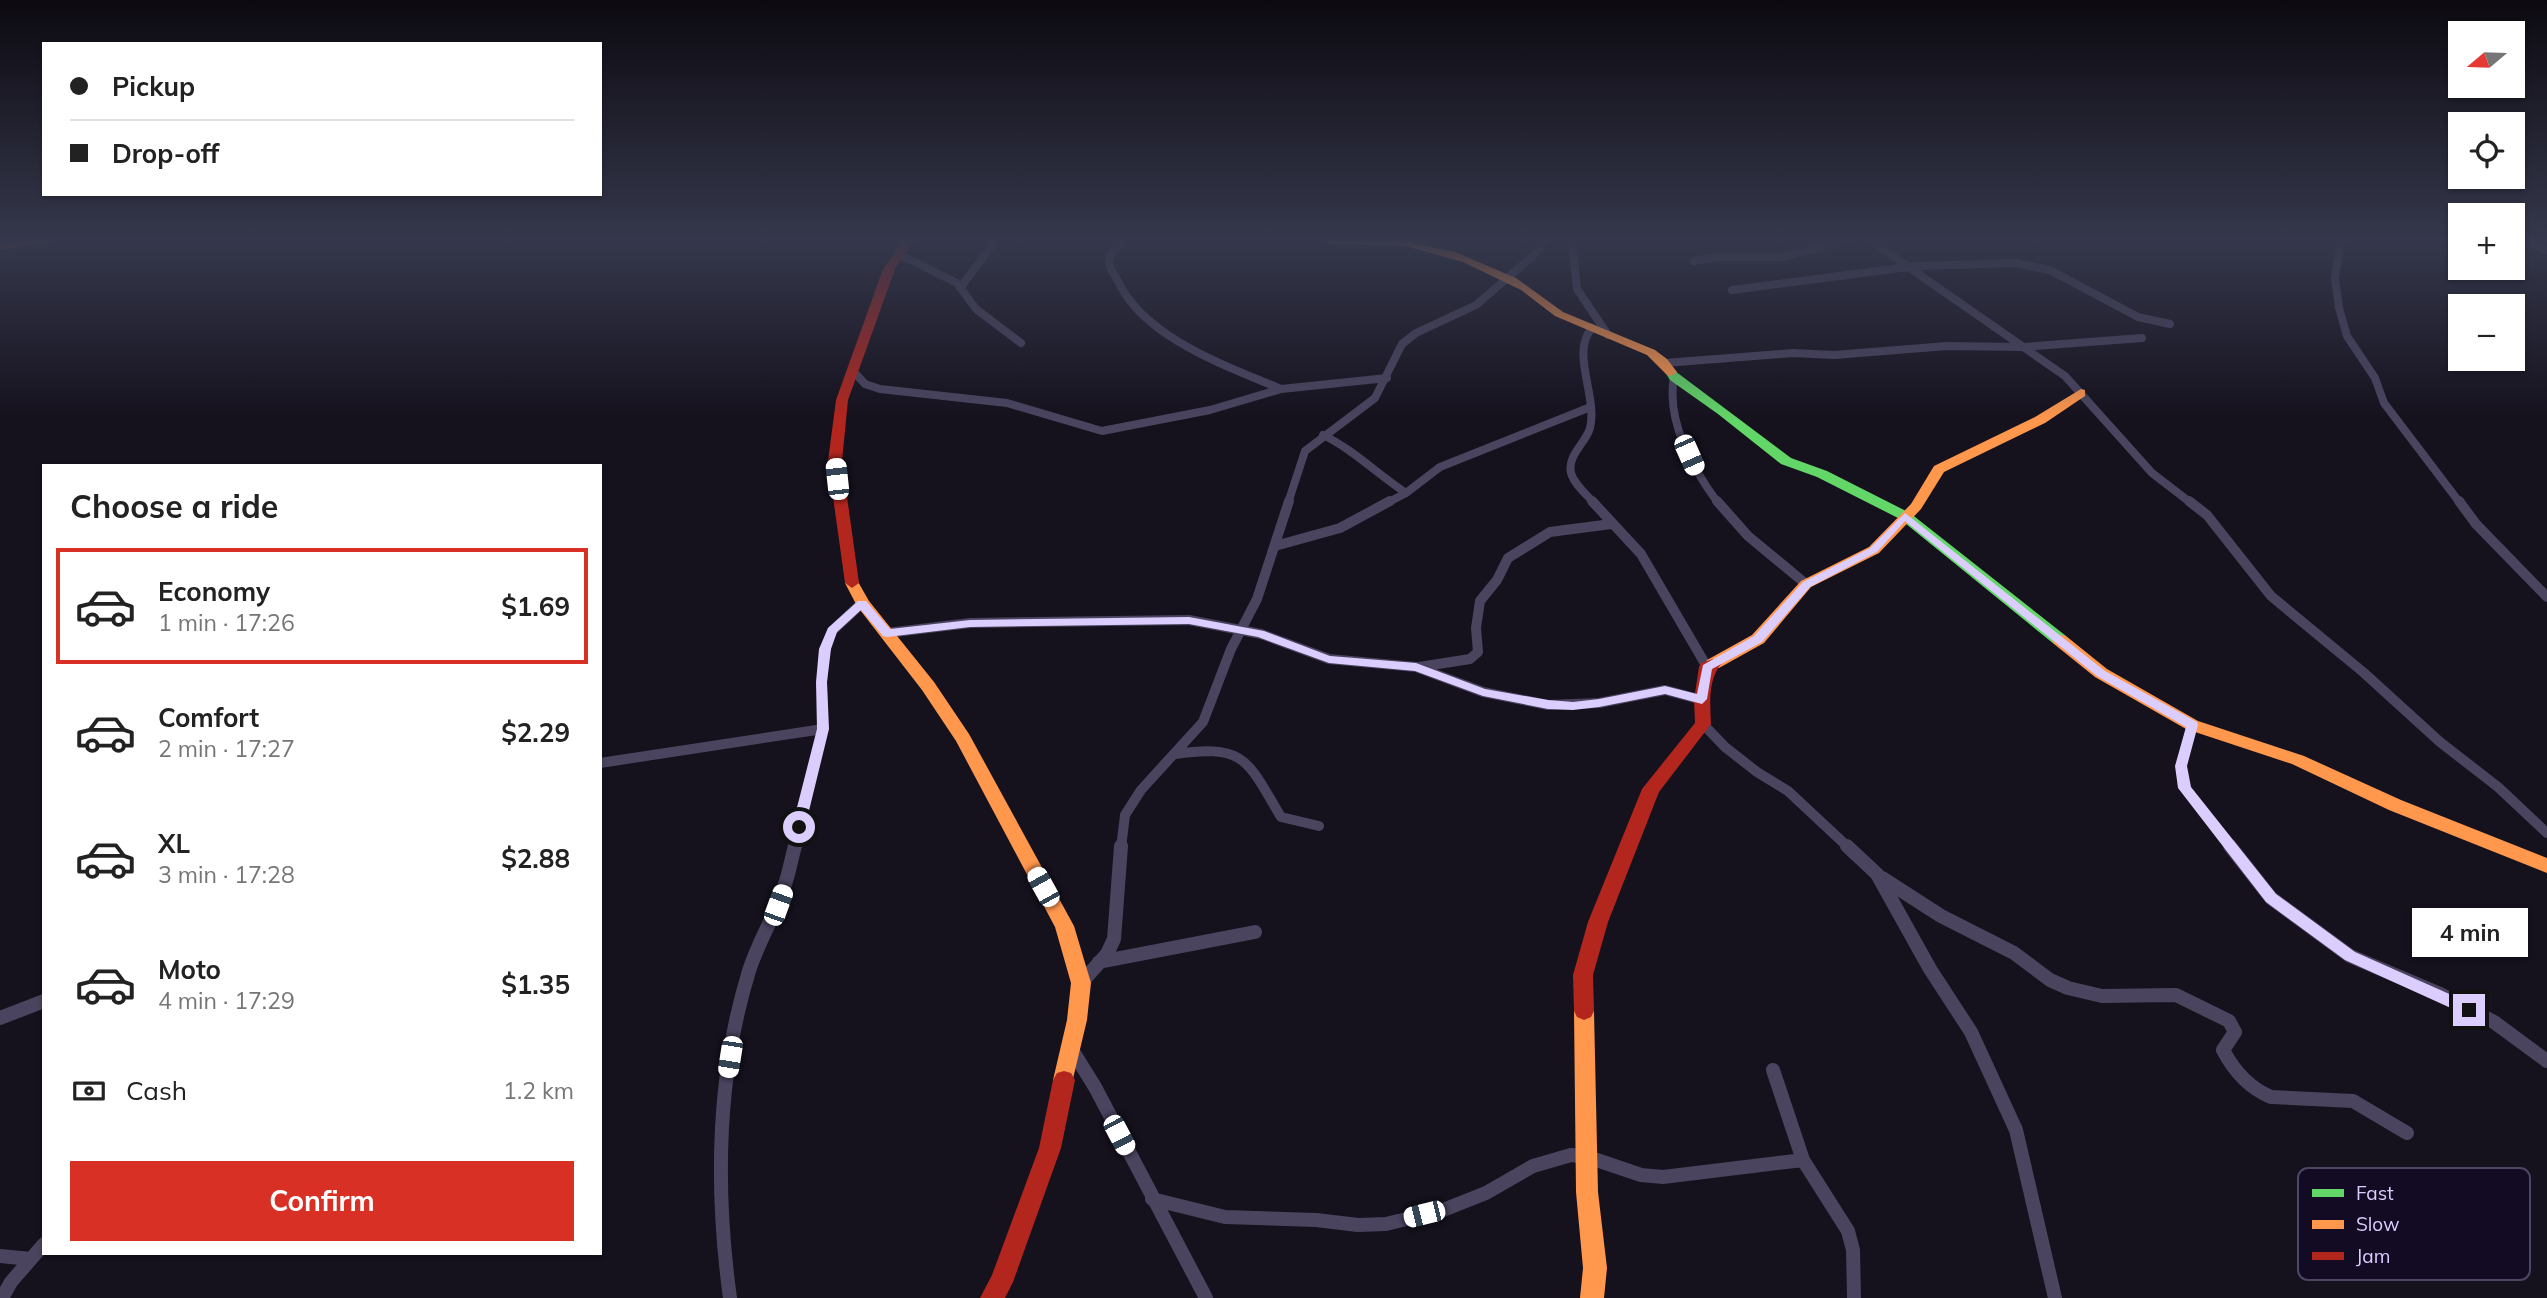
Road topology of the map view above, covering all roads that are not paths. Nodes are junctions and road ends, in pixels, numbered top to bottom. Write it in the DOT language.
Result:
graph roads {
  1 [pos="879,300"];
  2 [pos="969,300"];
  3 [pos="1129,300"];
  4 [pos="1483,300"];
  5 [pos="1541,300"];
  6 [pos="1584,300"];
  7 [pos="1955,300"];
  8 [pos="2109,300"];
  9 [pos="2339,300"];
  10 [pos="2170,324"];
  11 [pos="1591,328"];
  12 [pos="1608,335"];
  13 [pos="2142,338"];
  14 [pos="1021,342"];
  15 [pos="2023,347"];
  16 [pos="1665,363"];
  17 [pos="854,372"];
  18 [pos="1674,377"];
  19 [pos="1387,378"];
  20 [pos="1281,388"];
  21 [pos="2081,393"];
  22 [pos="1588,408"];
  23 [pos="1323,435"];
  24 [pos="1406,493"];
  25 [pos="1905,516"];
  26 [pos="1611,524"];
  27 [pos="1275,546"];
  28 [pos="1807,584"];
  29 [pos="2547,597"];
  30 [pos="862,603"];
  31 [pos="1243,629"];
  32 [pos="887,633"];
  33 [pos="1416,667"];
  34 [pos="1707,667"];
  35 [pos="1702,699"];
  36 [pos="1703,724"];
  37 [pos="2192,725"];
  38 [pos="823,729"];
  39 [pos="1175,754"];
  40 [pos="602,763"];
  41 [pos="1318,826"];
  42 [pos="2547,833"];
  43 [pos="2547,866"];
  44 [pos="1877,874"];
  45 [pos="1255,932"];
  46 [pos="1100,962"];
  47 [pos="1081,983"];
  48 [pos="42,1002"];
  49 [pos="0,1018"];
  50 [pos="1071,1047"];
  51 [pos="2547,1061"];
  52 [pos="1773,1070"];
  53 [pos="2407,1133"];
  54 [pos="1588,1157"];
  55 [pos="1803,1160"];
  56 [pos="1152,1199"];
  57 [pos="42,1246"];
  58 [pos="0,1256"];
  59 [pos="31,1259"];
  60 [pos="2,1298"];
  61 [pos="730,1298"];
  62 [pos="992,1298"];
  63 [pos="1206,1298"];
  64 [pos="1592,1298"];
  65 [pos="1854,1298"];
  66 [pos="2055,1298"];
  1 -- 17 [label="street"];
  2 -- 14 [label="street"];
  3 -- 20 [label="street"];
  4 -- 19 [label="street"];
  5 -- 11 [label="street"];
  6 -- 12 [label="street"];
  7 -- 15 [label="street"];
  8 -- 10 [label="street"];
  9 -- 29 [label="street"];
  11 -- 12 [label="street"];
  11 -- 22 [label="street"];
  12 -- 16 [label="street"];
  13 -- 15 [label="street"];
  15 -- 16 [label="street"];
  15 -- 21 [label="street"];
  16 -- 18 [label="street"];
  17 -- 20 [label="street"];
  17 -- 30 [label="street"];
  18 -- 25 [label="street"];
  18 -- 28 [label="street"];
  19 -- 20 [label="street"];
  19 -- 23 [label="street"];
  21 -- 25 [label="street"];
  21 -- 42 [label="street"];
  22 -- 24 [label="street"];
  22 -- 26 [label="street"];
  23 -- 24 [label="street"];
  23 -- 27 [label="street"];
  24 -- 27 [label="street"];
  25 -- 28 [label="street"];
  25 -- 37 [label="street"];
  26 -- 33 [label="street"];
  26 -- 34 [label="street"];
  27 -- 31 [label="street"];
  28 -- 34 [label="street"];
  30 -- 32 [label="street"];
  30 -- 38 [label="street"];
  31 -- 32 [label="street"];
  31 -- 33 [label="street"];
  31 -- 39 [label="street"];
  32 -- 47 [label="street"];
  33 -- 35 [label="street"];
  34 -- 35 [label="street"];
  35 -- 36 [label="street"];
  36 -- 44 [label="street"];
  36 -- 54 [label="street"];
  37 -- 43 [label="street"];
  37 -- 51 [label="street"];
  38 -- 40 [label="street"];
  38 -- 61 [label="street"];
  39 -- 41 [label="street"];
  39 -- 46 [label="street"];
  44 -- 53 [label="street"];
  44 -- 66 [label="street"];
  45 -- 46 [label="street"];
  46 -- 47 [label="street"];
  47 -- 50 [label="street"];
  48 -- 49 [label="street"];
  50 -- 56 [label="street"];
  50 -- 62 [label="street"];
  52 -- 55 [label="street"];
  54 -- 55 [label="street"];
  54 -- 56 [label="street"];
  54 -- 64 [label="street"];
  55 -- 65 [label="street"];
  56 -- 63 [label="street"];
  57 -- 59 [label="street"];
  58 -- 59 [label="street"];
  59 -- 60 [label="street"];
}
